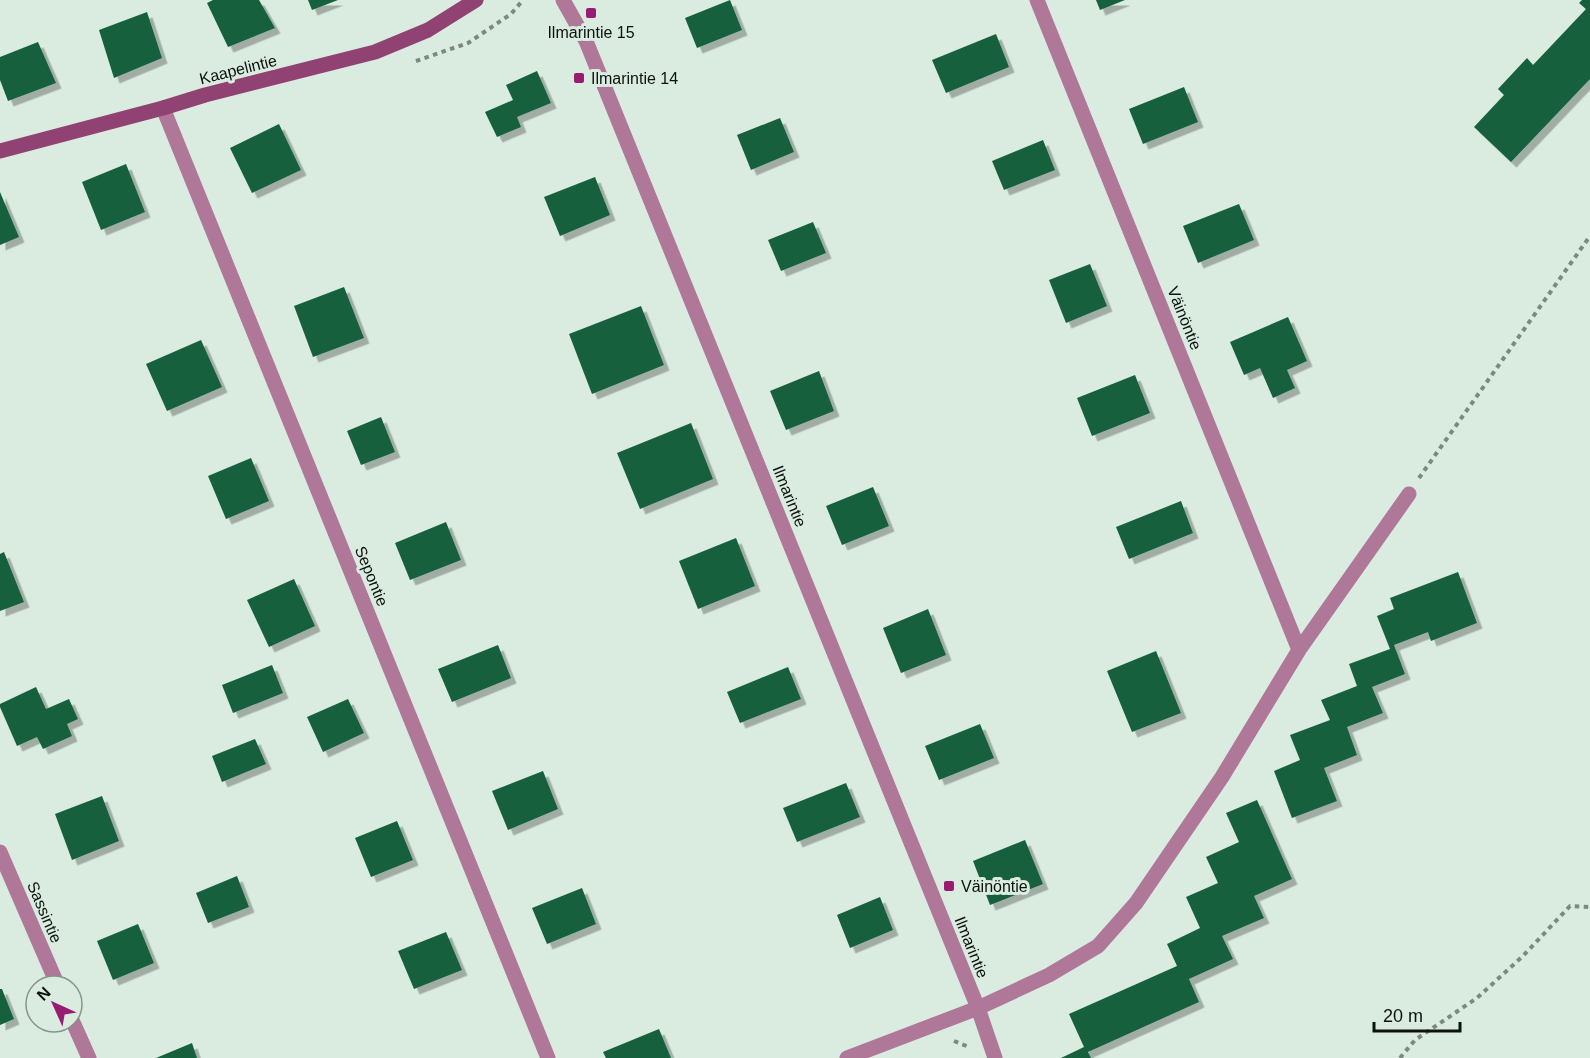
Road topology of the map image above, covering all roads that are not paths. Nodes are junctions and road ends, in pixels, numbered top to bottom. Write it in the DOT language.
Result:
graph roads {
  1 [pos="476,0"];
  2 [pos="563,0"];
  3 [pos="1036,0"];
  4 [pos="163,108"];
  5 [pos="0,151"];
  6 [pos="1409,494"];
  7 [pos="1299,650"];
  8 [pos="0,852"];
  9 [pos="53,974"];
  10 [pos="978,1008"];
  11 [pos="78,1034"];
  12 [pos="88,1058"];
  13 [pos="548,1058"];
  14 [pos="847,1058"];
  15 [pos="995,1058"];
  1 -- 4 [label="street, Kaapelintie"];
  2 -- 10 [label="street, Ilmarintie"];
  3 -- 7 [label="street, Väinöntie"];
  4 -- 5 [label="street, Kaapelintie"];
  4 -- 13 [label="street, Sepontie"];
  6 -- 7 [label="street"];
  7 -- 10 [label="street"];
  8 -- 9 [label="street, Sassintie"];
  10 -- 14 [label="street"];
  10 -- 15 [label="street, Ilmarintie"];
  11 -- 12 [label="street"];
}
